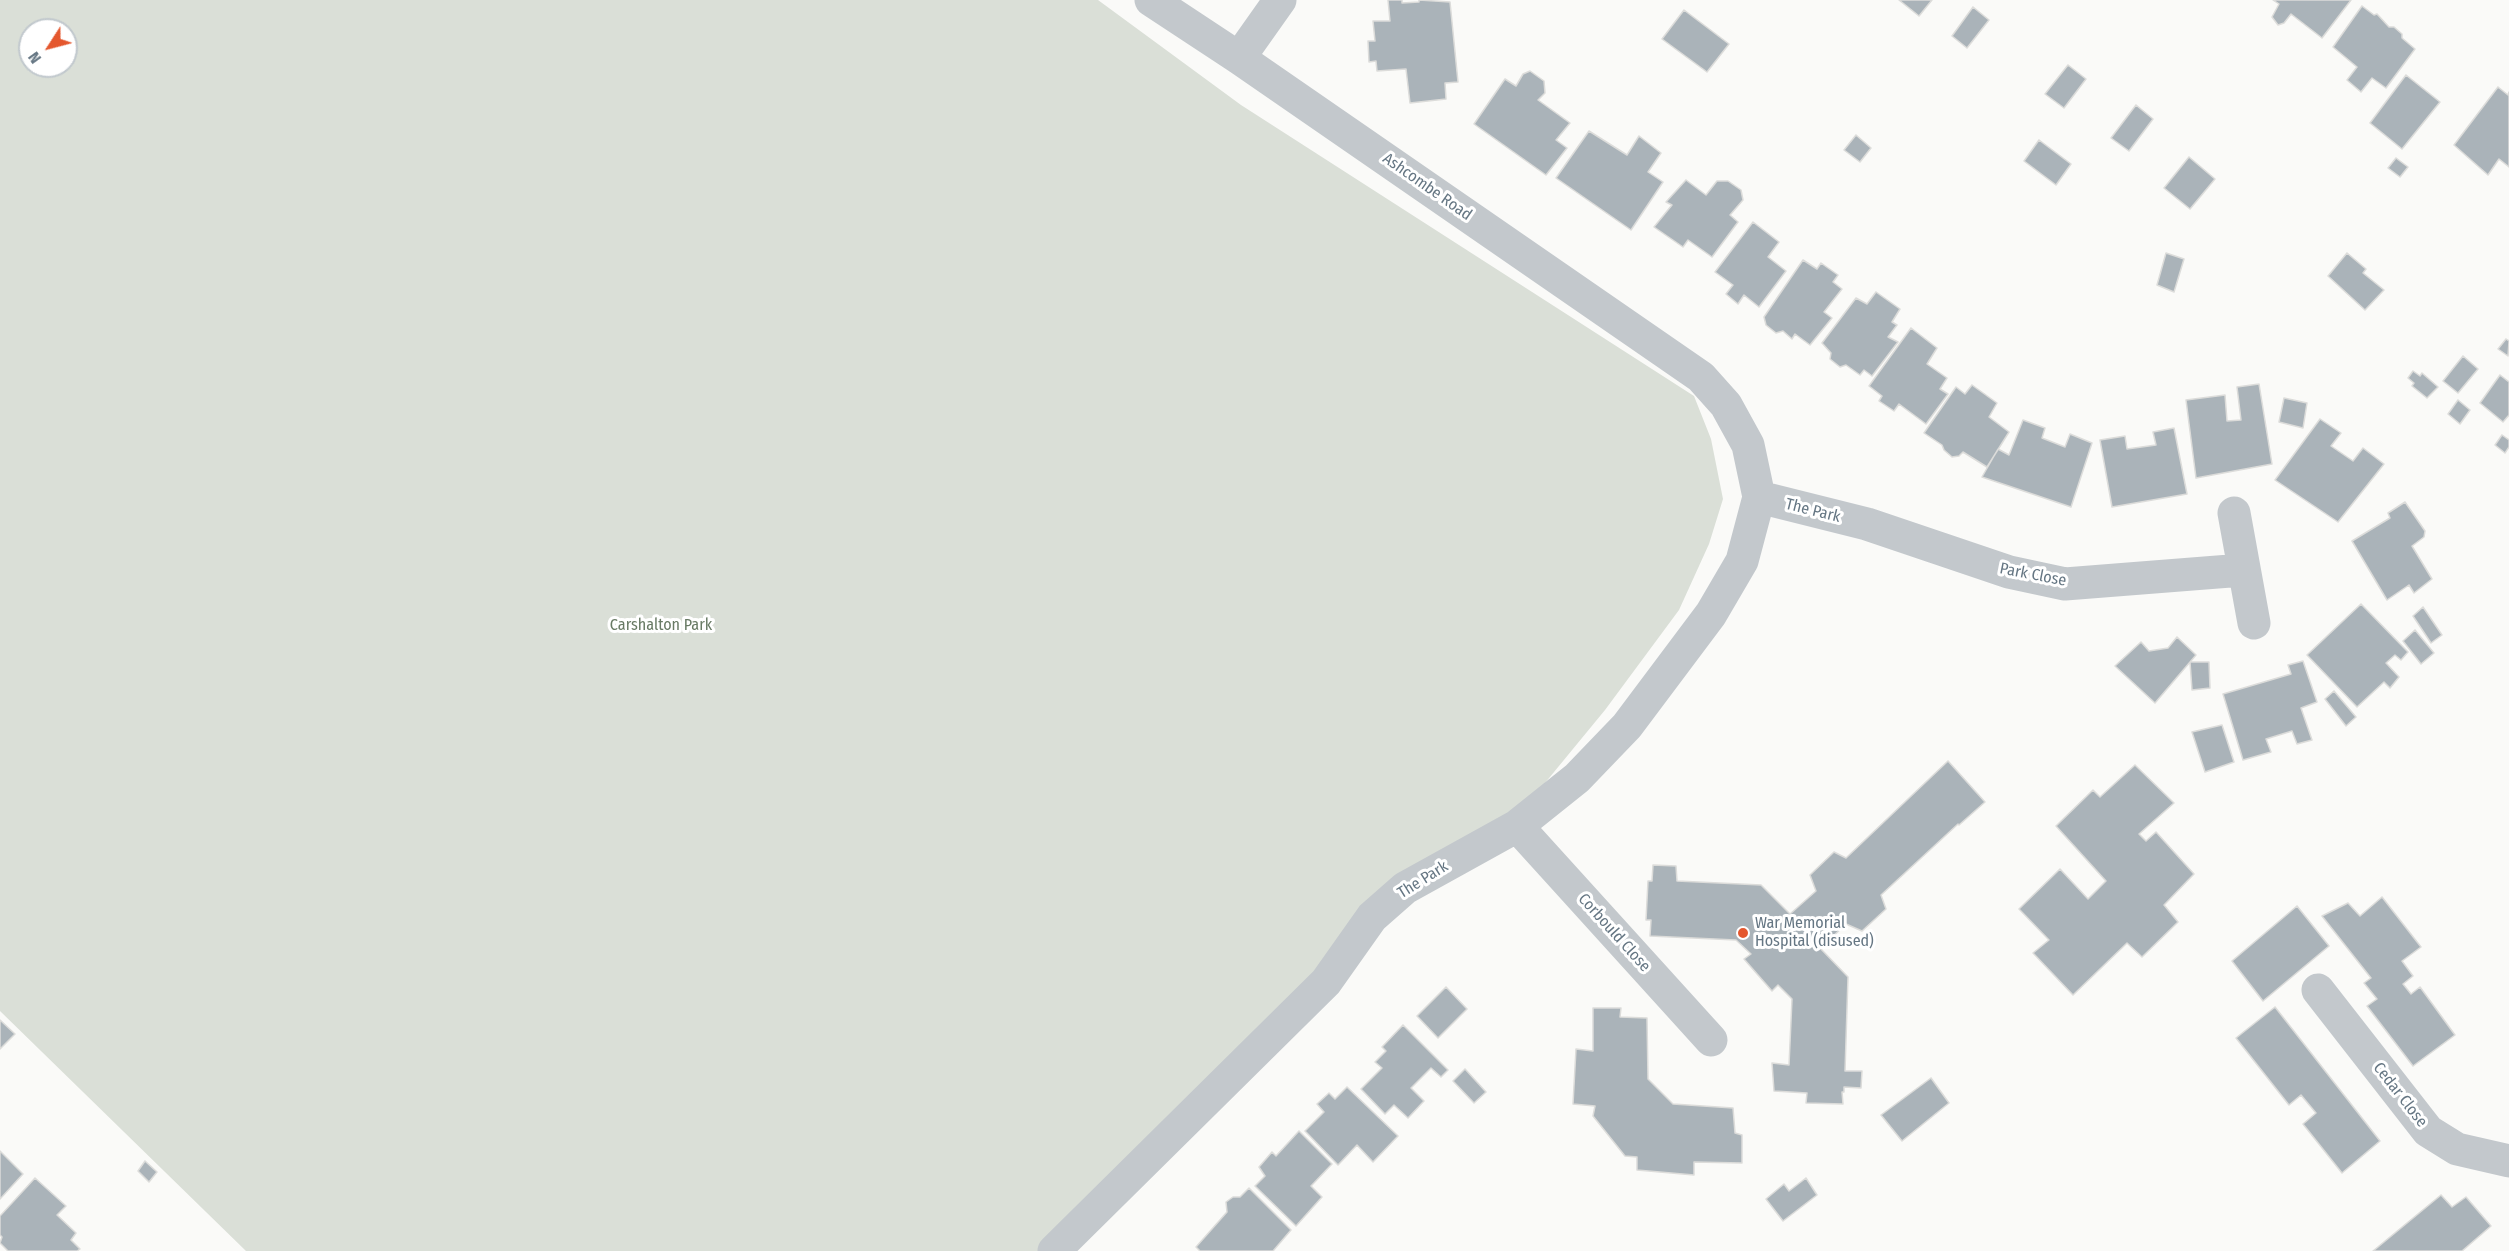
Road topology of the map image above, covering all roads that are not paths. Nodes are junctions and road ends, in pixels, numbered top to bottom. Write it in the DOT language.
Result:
graph roads {
  1 [pos="1151,0"];
  2 [pos="1280,0"];
  3 [pos="1239,58"];
  4 [pos="1701,377"];
  5 [pos="1759,497"];
  6 [pos="2234,513"];
  7 [pos="1867,524"];
  8 [pos="2243,570"];
  9 [pos="2254,623"];
  10 [pos="1517,826"];
  11 [pos="2318,990"];
  12 [pos="1711,1041"];
  13 [pos="2509,1161"];
  14 [pos="1054,1251"];
  1 -- 3 [label="street, Ashcombe Road"];
  2 -- 3 [label="street"];
  3 -- 4 [label="street, Ashcombe Road"];
  4 -- 5 [label="street, The Park"];
  5 -- 7 [label="street, The Park"];
  5 -- 10 [label="street, The Park"];
  6 -- 8 [label="street"];
  7 -- 8 [label="street, Park Close"];
  8 -- 9 [label="street"];
  10 -- 12 [label="street, Corbould Close"];
  10 -- 14 [label="street, The Park"];
  11 -- 13 [label="street, Cedar Close"];
}
